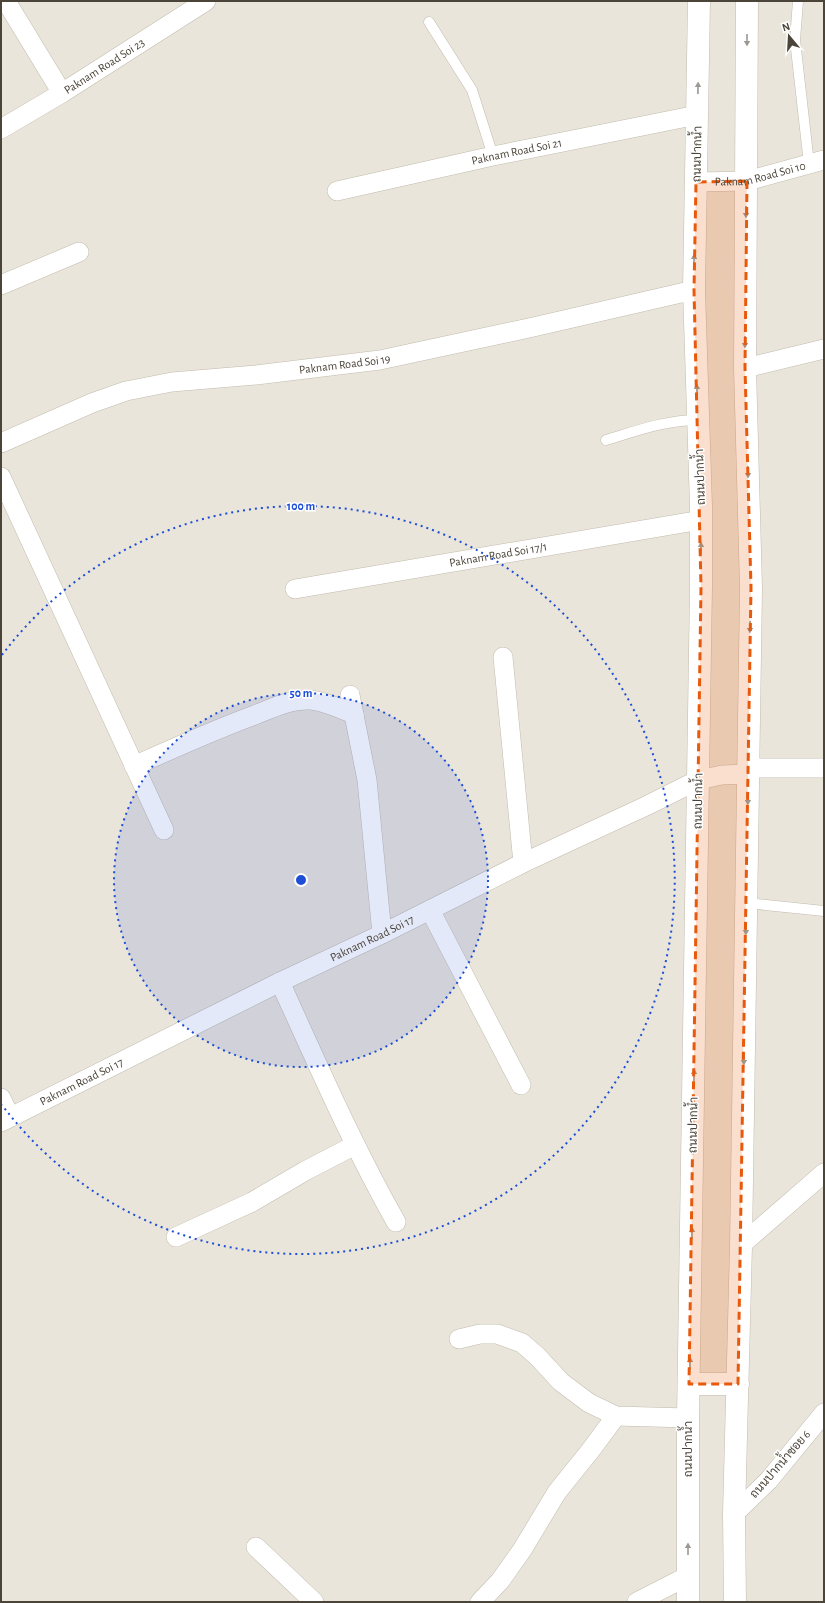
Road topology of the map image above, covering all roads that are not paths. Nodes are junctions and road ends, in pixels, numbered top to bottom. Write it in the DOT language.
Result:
graph roads {
  1 [pos="6,1"];
  2 [pos="206,1"];
  3 [pos="699,1"];
  4 [pos="747,1"];
  5 [pos="798,1"];
  6 [pos="429,22"];
  7 [pos="62,93"];
  8 [pos="697,116"];
  9 [pos="1,129"];
  10 [pos="493,156"];
  11 [pos="816,162"];
  12 [pos="747,181"];
  13 [pos="696,182"];
  14 [pos="337,191"];
  15 [pos="79,252"];
  16 [pos="1,284"];
  17 [pos="694,290"];
  18 [pos="824,349"];
  19 [pos="745,368"];
  20 [pos="698,420"];
  21 [pos="606,440"];
  22 [pos="1,443"];
  23 [pos="1,477"];
  24 [pos="701,520"];
  25 [pos="295,589"];
  26 [pos="503,657"];
  27 [pos="350,695"];
  28 [pos="354,714"];
  29 [pos="134,766"];
  30 [pos="824,768"];
  31 [pos="748,771"];
  32 [pos="698,780"];
  33 [pos="164,830"];
  34 [pos="522,863"];
  35 [pos="746,903"];
  36 [pos="430,910"];
  37 [pos="824,911"];
  38 [pos="382,934"];
  39 [pos="280,982"];
  40 [pos="521,1085"];
  41 [pos="1,1098"];
  42 [pos="5,1120"];
  43 [pos="355,1145"];
  44 [pos="824,1173"];
  45 [pos="396,1222"];
  46 [pos="176,1237"];
  47 [pos="741,1245"];
  48 [pos="459,1339"];
  49 [pos="689,1384"];
  50 [pos="738,1384"];
  51 [pos="824,1413"];
  52 [pos="616,1416"];
  53 [pos="688,1418"];
  54 [pos="734,1514"];
  55 [pos="256,1547"];
  56 [pos="688,1576"];
  57 [pos="314,1602"];
  58 [pos="480,1602"];
  59 [pos="637,1602"];
  60 [pos="688,1602"];
  61 [pos="735,1602"];
  1 -- 7 [label="street"];
  2 -- 7 [label="street, Paknam Road Soi 23"];
  8 -- 3 [label="street, ถนนปากน้ำ, one-way"];
  4 -- 12 [label="street, one-way"];
  5 -- 11 [label="lane"];
  6 -- 10 [label="lane"];
  7 -- 9 [label="street, Paknam Road Soi 23"];
  8 -- 10 [label="street, Paknam Road Soi 21"];
  8 -- 13 [label="street, ถนนปากน้ำ"];
  10 -- 14 [label="street, Paknam Road Soi 21"];
  11 -- 12 [label="street, Paknam Road Soi 10"];
  12 -- 13 [label="street, Paknam Road Soi 10"];
  12 -- 19 [label="street, one-way"];
  17 -- 13 [label="street, ถนนปากน้ำ, one-way"];
  15 -- 16 [label="street"];
  20 -- 17 [label="street, ถนนปากน้ำ, one-way"];
  17 -- 22 [label="street, Paknam Road Soi 19"];
  18 -- 19 [label="street"];
  19 -- 31 [label="street, one-way"];
  20 -- 21 [label="lane"];
  20 -- 24 [label="street, ถนนปากน้ำ"];
  23 -- 29 [label="street"];
  24 -- 25 [label="street, Paknam Road Soi 17/1"];
  32 -- 24 [label="street, ถนนปากน้ำ, one-way"];
  26 -- 34 [label="street"];
  27 -- 28 [label="street"];
  28 -- 29 [label="street"];
  28 -- 38 [label="street"];
  29 -- 33 [label="street"];
  30 -- 31 [label="street, Paknam Road Soi 17"];
  31 -- 32 [label="street, Paknam Road Soi 17"];
  31 -- 35 [label="street, one-way"];
  32 -- 34 [label="street, Paknam Road Soi 17"];
  49 -- 32 [label="street, ถนนปากน้ำ, one-way"];
  34 -- 36 [label="street, Paknam Road Soi 17"];
  35 -- 37 [label="lane"];
  35 -- 47 [label="street, one-way"];
  36 -- 38 [label="street, Paknam Road Soi 17"];
  36 -- 40 [label="street"];
  38 -- 39 [label="street, Paknam Road Soi 17"];
  39 -- 42 [label="street, Paknam Road Soi 17"];
  39 -- 43 [label="street"];
  41 -- 42 [label="street"];
  43 -- 45 [label="street"];
  43 -- 46 [label="street"];
  44 -- 47 [label="street"];
  47 -- 50 [label="street"];
  48 -- 52 [label="street"];
  49 -- 50 [label="street"];
  49 -- 53 [label="street, ถนนปากน้ำ"];
  50 -- 54 [label="street"];
  51 -- 54 [label="street, ถนนปากน้ำซอย 6"];
  52 -- 53 [label="street"];
  52 -- 58 [label="street"];
  56 -- 53 [label="street, ถนนปากน้ำ, one-way"];
  54 -- 61 [label="street"];
  55 -- 57 [label="street"];
  56 -- 59 [label="street"];
  56 -- 60 [label="street, ถนนปากน้ำ"];
}
